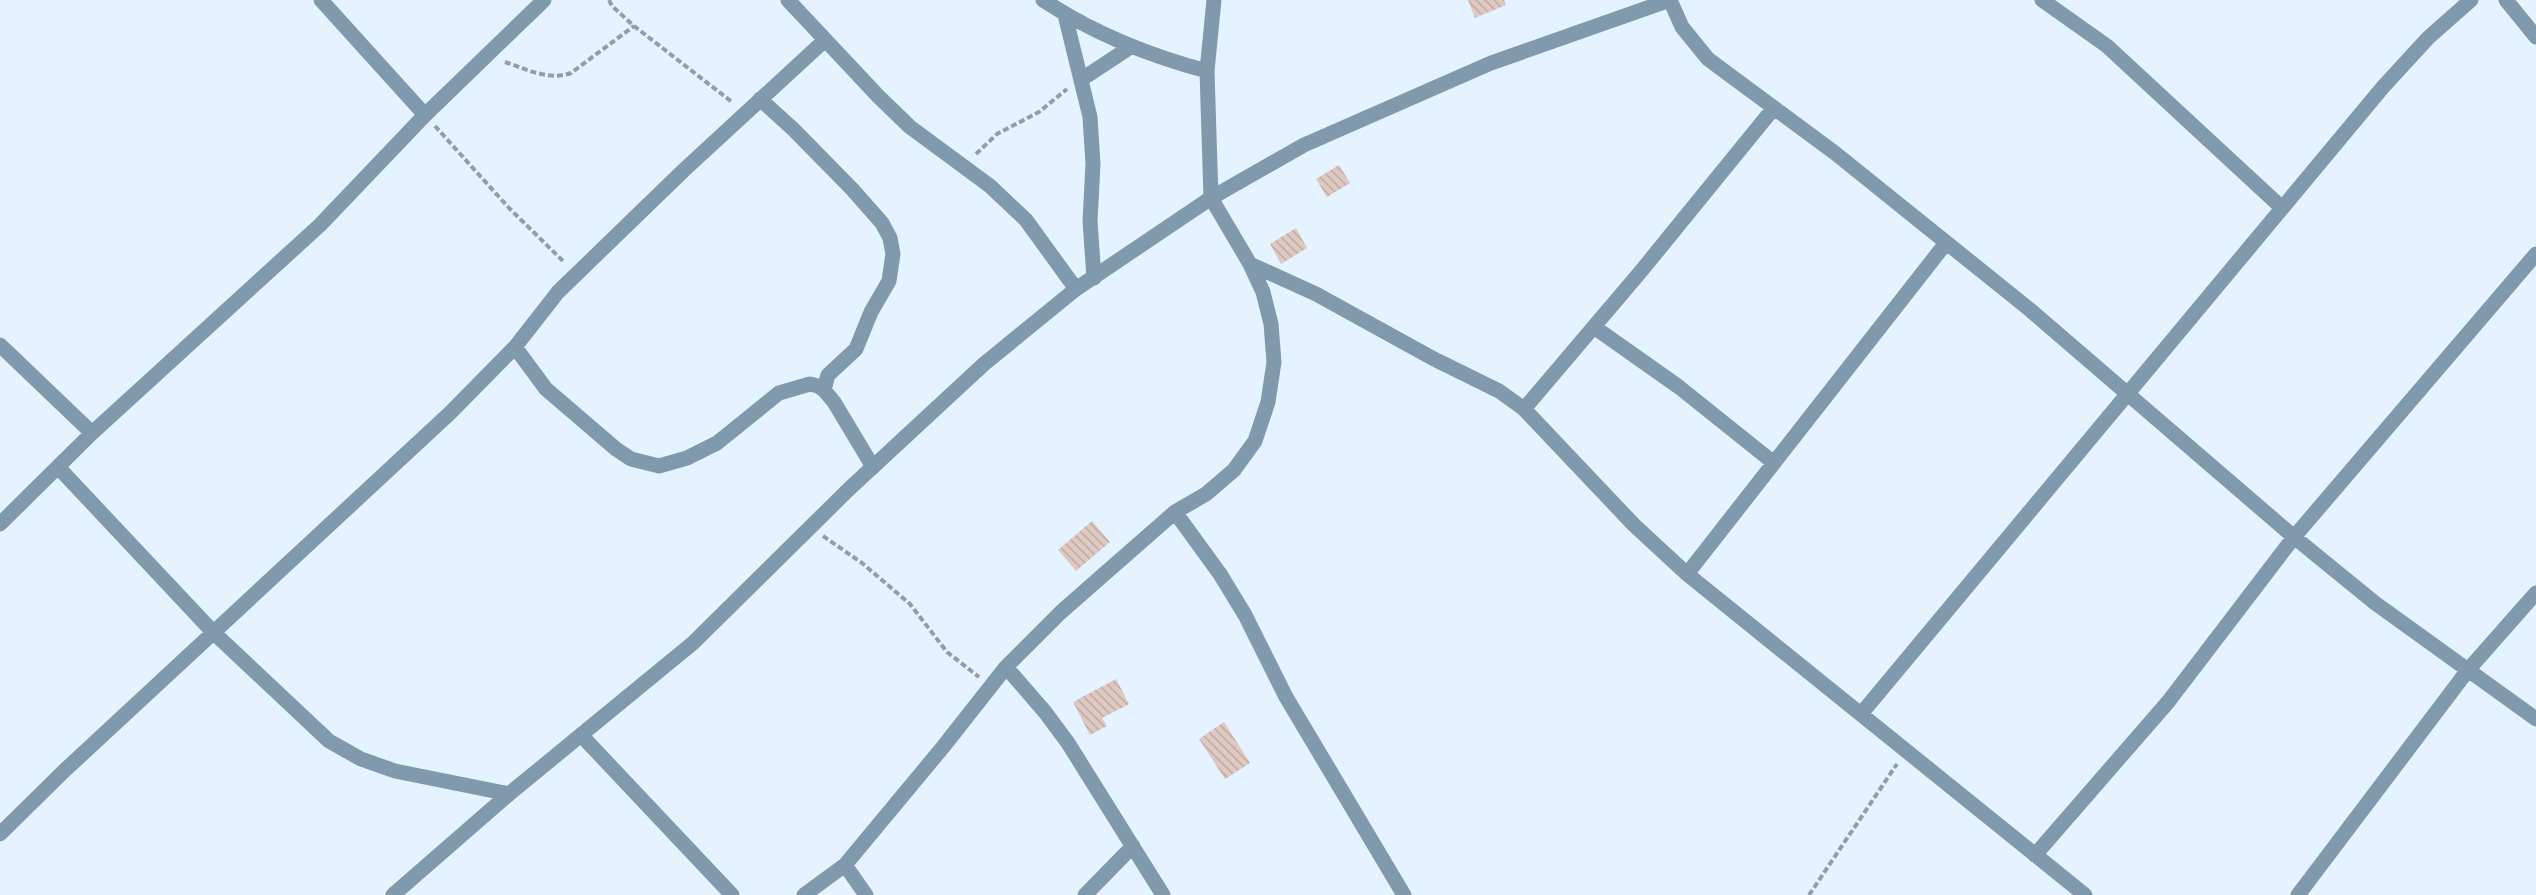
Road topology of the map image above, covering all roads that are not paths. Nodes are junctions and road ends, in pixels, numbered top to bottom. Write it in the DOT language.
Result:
graph roads {
  1 [pos="321,0"];
  2 [pos="544,0"];
  3 [pos="788,0"];
  4 [pos="1043,0"];
  5 [pos="1670,0"];
  6 [pos="2042,0"];
  7 [pos="2471,0"];
  8 [pos="2506,0"];
  9 [pos="1218,1"];
  10 [pos="1065,15"];
  11 [pos="2536,37"];
  12 [pos="825,40"];
  13 [pos="1132,46"];
  14 [pos="1207,71"];
  15 [pos="1082,79"];
  16 [pos="760,99"];
  17 [pos="1773,109"];
  18 [pos="425,115"];
  19 [pos="1211,198"];
  20 [pos="2281,207"];
  21 [pos="1946,243"];
  22 [pos="2536,254"];
  23 [pos="1250,264"];
  24 [pos="1094,278"];
  25 [pos="1076,289"];
  26 [pos="1594,327"];
  27 [pos="0,345"];
  28 [pos="515,347"];
  29 [pos="824,390"];
  30 [pos="2128,393"];
  31 [pos="1524,409"];
  32 [pos="92,433"];
  33 [pos="1774,463"];
  34 [pos="58,467"];
  35 [pos="873,467"];
  36 [pos="1176,512"];
  37 [pos="0,525"];
  38 [pos="2294,537"];
  39 [pos="1687,574"];
  40 [pos="2536,593"];
  41 [pos="213,632"];
  42 [pos="1006,667"];
  43 [pos="2468,670"];
  44 [pos="1861,714"];
  45 [pos="2536,719"];
  46 [pos="581,735"];
  47 [pos="509,795"];
  48 [pos="0,834"];
  49 [pos="1133,846"];
  50 [pos="2035,855"];
  51 [pos="845,865"];
  52 [pos="393,895"];
  53 [pos="732,895"];
  54 [pos="804,895"];
  55 [pos="866,895"];
  56 [pos="1085,895"];
  57 [pos="1163,895"];
  58 [pos="1404,895"];
  59 [pos="2085,895"];
  60 [pos="2298,895"];
  1 -- 18 [label="street"];
  2 -- 18 [label="street"];
  3 -- 12 [label="street"];
  4 -- 10 [label="street"];
  5 -- 17 [label="street"];
  5 -- 19 [label="street"];
  6 -- 20 [label="street"];
  7 -- 20 [label="street"];
  8 -- 11 [label="street"];
  9 -- 14 [label="street"];
  10 -- 13 [label="street"];
  10 -- 15 [label="street"];
  12 -- 16 [label="street"];
  12 -- 25 [label="street"];
  13 -- 14 [label="street"];
  13 -- 15 [label="street"];
  14 -- 19 [label="street"];
  15 -- 24 [label="street"];
  16 -- 28 [label="street"];
  16 -- 29 [label="street"];
  17 -- 21 [label="street"];
  17 -- 26 [label="street"];
  18 -- 32 [label="street"];
  19 -- 23 [label="street"];
  19 -- 24 [label="street"];
  20 -- 30 [label="street"];
  21 -- 30 [label="street"];
  21 -- 33 [label="street"];
  22 -- 38 [label="street"];
  23 -- 31 [label="street"];
  23 -- 36 [label="street"];
  24 -- 25 [label="street"];
  25 -- 35 [label="street"];
  26 -- 31 [label="street"];
  26 -- 33 [label="street"];
  27 -- 32 [label="street"];
  28 -- 29 [label="street"];
  28 -- 41 [label="street"];
  29 -- 35 [label="street"];
  30 -- 38 [label="street"];
  30 -- 44 [label="street"];
  31 -- 39 [label="street"];
  32 -- 34 [label="street"];
  33 -- 39 [label="street"];
  34 -- 37 [label="street"];
  34 -- 41 [label="street"];
  35 -- 46 [label="street"];
  36 -- 42 [label="street"];
  36 -- 58 [label="street"];
  38 -- 43 [label="street"];
  38 -- 50 [label="street"];
  39 -- 44 [label="street"];
  40 -- 43 [label="street"];
  41 -- 47 [label="street"];
  41 -- 48 [label="street"];
  42 -- 49 [label="street"];
  42 -- 51 [label="street"];
  43 -- 45 [label="street"];
  43 -- 60 [label="street"];
  44 -- 50 [label="street"];
  46 -- 47 [label="street"];
  46 -- 53 [label="street"];
  47 -- 52 [label="street"];
  49 -- 56 [label="street"];
  49 -- 57 [label="street"];
  50 -- 59 [label="street"];
  51 -- 54 [label="street"];
  51 -- 55 [label="street"];
}
